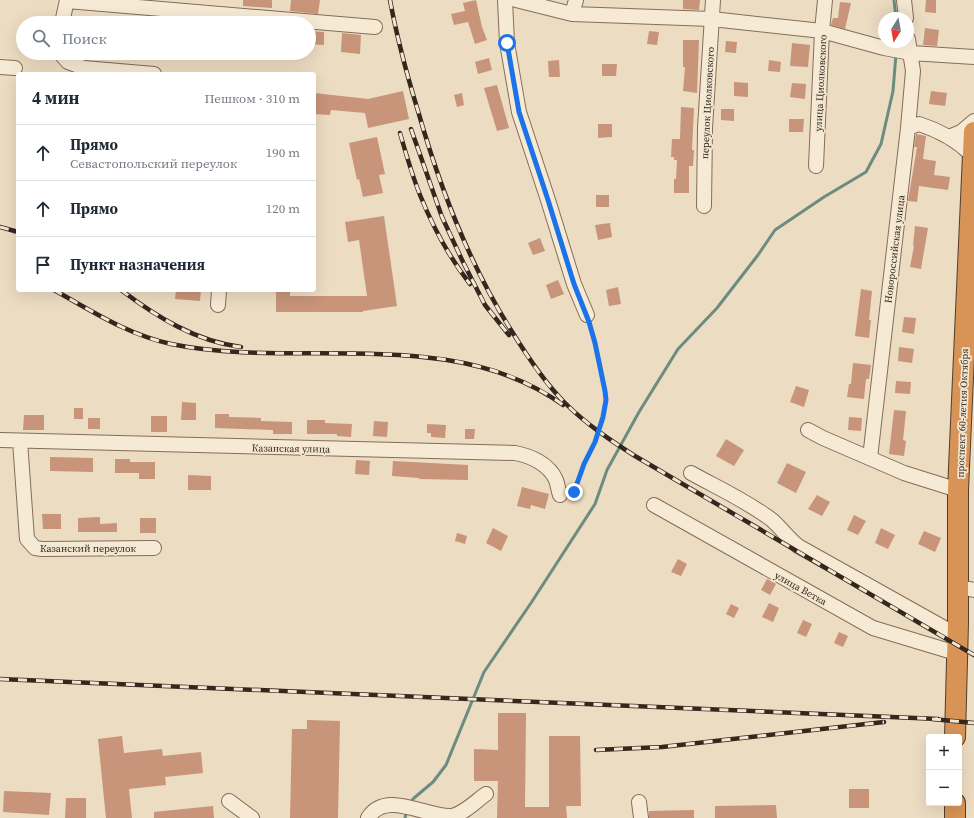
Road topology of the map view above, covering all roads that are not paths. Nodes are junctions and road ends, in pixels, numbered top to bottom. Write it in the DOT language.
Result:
graph roads {
  1 [pos="67,0"];
  2 [pos="505,0"];
  3 [pos="516,0"];
  4 [pos="576,0"];
  5 [pos="713,0"];
  6 [pos="825,0"];
  7 [pos="904,0"];
  8 [pos="197,6"];
  9 [pos="905,12"];
  10 [pos="572,14"];
  11 [pos="64,16"];
  12 [pos="282,16"];
  13 [pos="712,19"];
  14 [pos="316,20"];
  15 [pos="375,27"];
  16 [pos="822,30"];
  17 [pos="878,46"];
  18 [pos="908,48"];
  19 [pos="974,57"];
  20 [pos="66,60"];
  21 [pos="0,67"];
  22 [pos="15,68"];
  23 [pos="131,72"];
  24 [pos="974,121"];
  25 [pos="908,128"];
  26 [pos="974,132"];
  27 [pos="950,137"];
  28 [pos="973,156"];
  29 [pos="816,166"];
  30 [pos="704,206"];
  31 [pos="219,292"];
  32 [pos="218,305"];
  33 [pos="587,315"];
  34 [pos="974,362"];
  35 [pos="808,430"];
  36 [pos="0,440"];
  37 [pos="20,441"];
  38 [pos="870,458"];
  39 [pos="691,473"];
  40 [pos="958,490"];
  41 [pos="560,495"];
  42 [pos="654,505"];
  43 [pos="154,548"];
  44 [pos="969,589"];
  45 [pos="957,637"];
  46 [pos="955,734"];
  47 [pos="486,794"];
  48 [pos="230,801"];
  49 [pos="639,802"];
  50 [pos="955,806"];
  51 [pos="252,818"];
  52 [pos="368,818"];
  53 [pos="641,818"];
  54 [pos="955,818"];
  1 -- 8 [label="street"];
  1 -- 11 [label="street"];
  2 -- 33 [label="street"];
  3 -- 10 [label="street"];
  4 -- 10 [label="street"];
  5 -- 13 [label="street, переулок Циолковского"];
  6 -- 16 [label="street, улица Циолковского"];
  7 -- 9 [label="street"];
  8 -- 12 [label="street"];
  10 -- 13 [label="street"];
  13 -- 16 [label="street"];
  13 -- 30 [label="street, переулок Циолковского"];
  14 -- 15 [label="street"];
  16 -- 17 [label="street"];
  16 -- 29 [label="street, улица Циолковского"];
  18 -- 19 [label="street"];
  18 -- 25 [label="street, Новороссийская улица"];
  20 -- 23 [label="street"];
  21 -- 22 [label="street"];
  24 -- 27 [label="street"];
  25 -- 27 [label="street"];
  25 -- 38 [label="street, Новороссийская улица"];
  26 -- 28 [label="highway, проспект 60-летия Октября"];
  27 -- 28 [label="street"];
  28 -- 40 [label="highway, проспект 60-летия Октября"];
  31 -- 32 [label="street"];
  34 -- 44 [label="highway, проспект 60-летия Октября"];
  35 -- 38 [label="street"];
  36 -- 37 [label="street, Казанская улица"];
  37 -- 41 [label="street, Казанская улица"];
  37 -- 43 [label="street, Казанский переулок"];
  38 -- 40 [label="street"];
  39 -- 45 [label="street"];
  40 -- 45 [label="highway, проспект 60-летия Октября"];
  42 -- 45 [label="street, улица Ветка"];
  44 -- 45 [label="highway, проспект 60-летия Октября"];
  45 -- 46 [label="highway, проспект 60-летия Октября"];
  47 -- 52 [label="street"];
  48 -- 51 [label="street"];
  49 -- 53 [label="street"];
  50 -- 54 [label="highway"];
}
